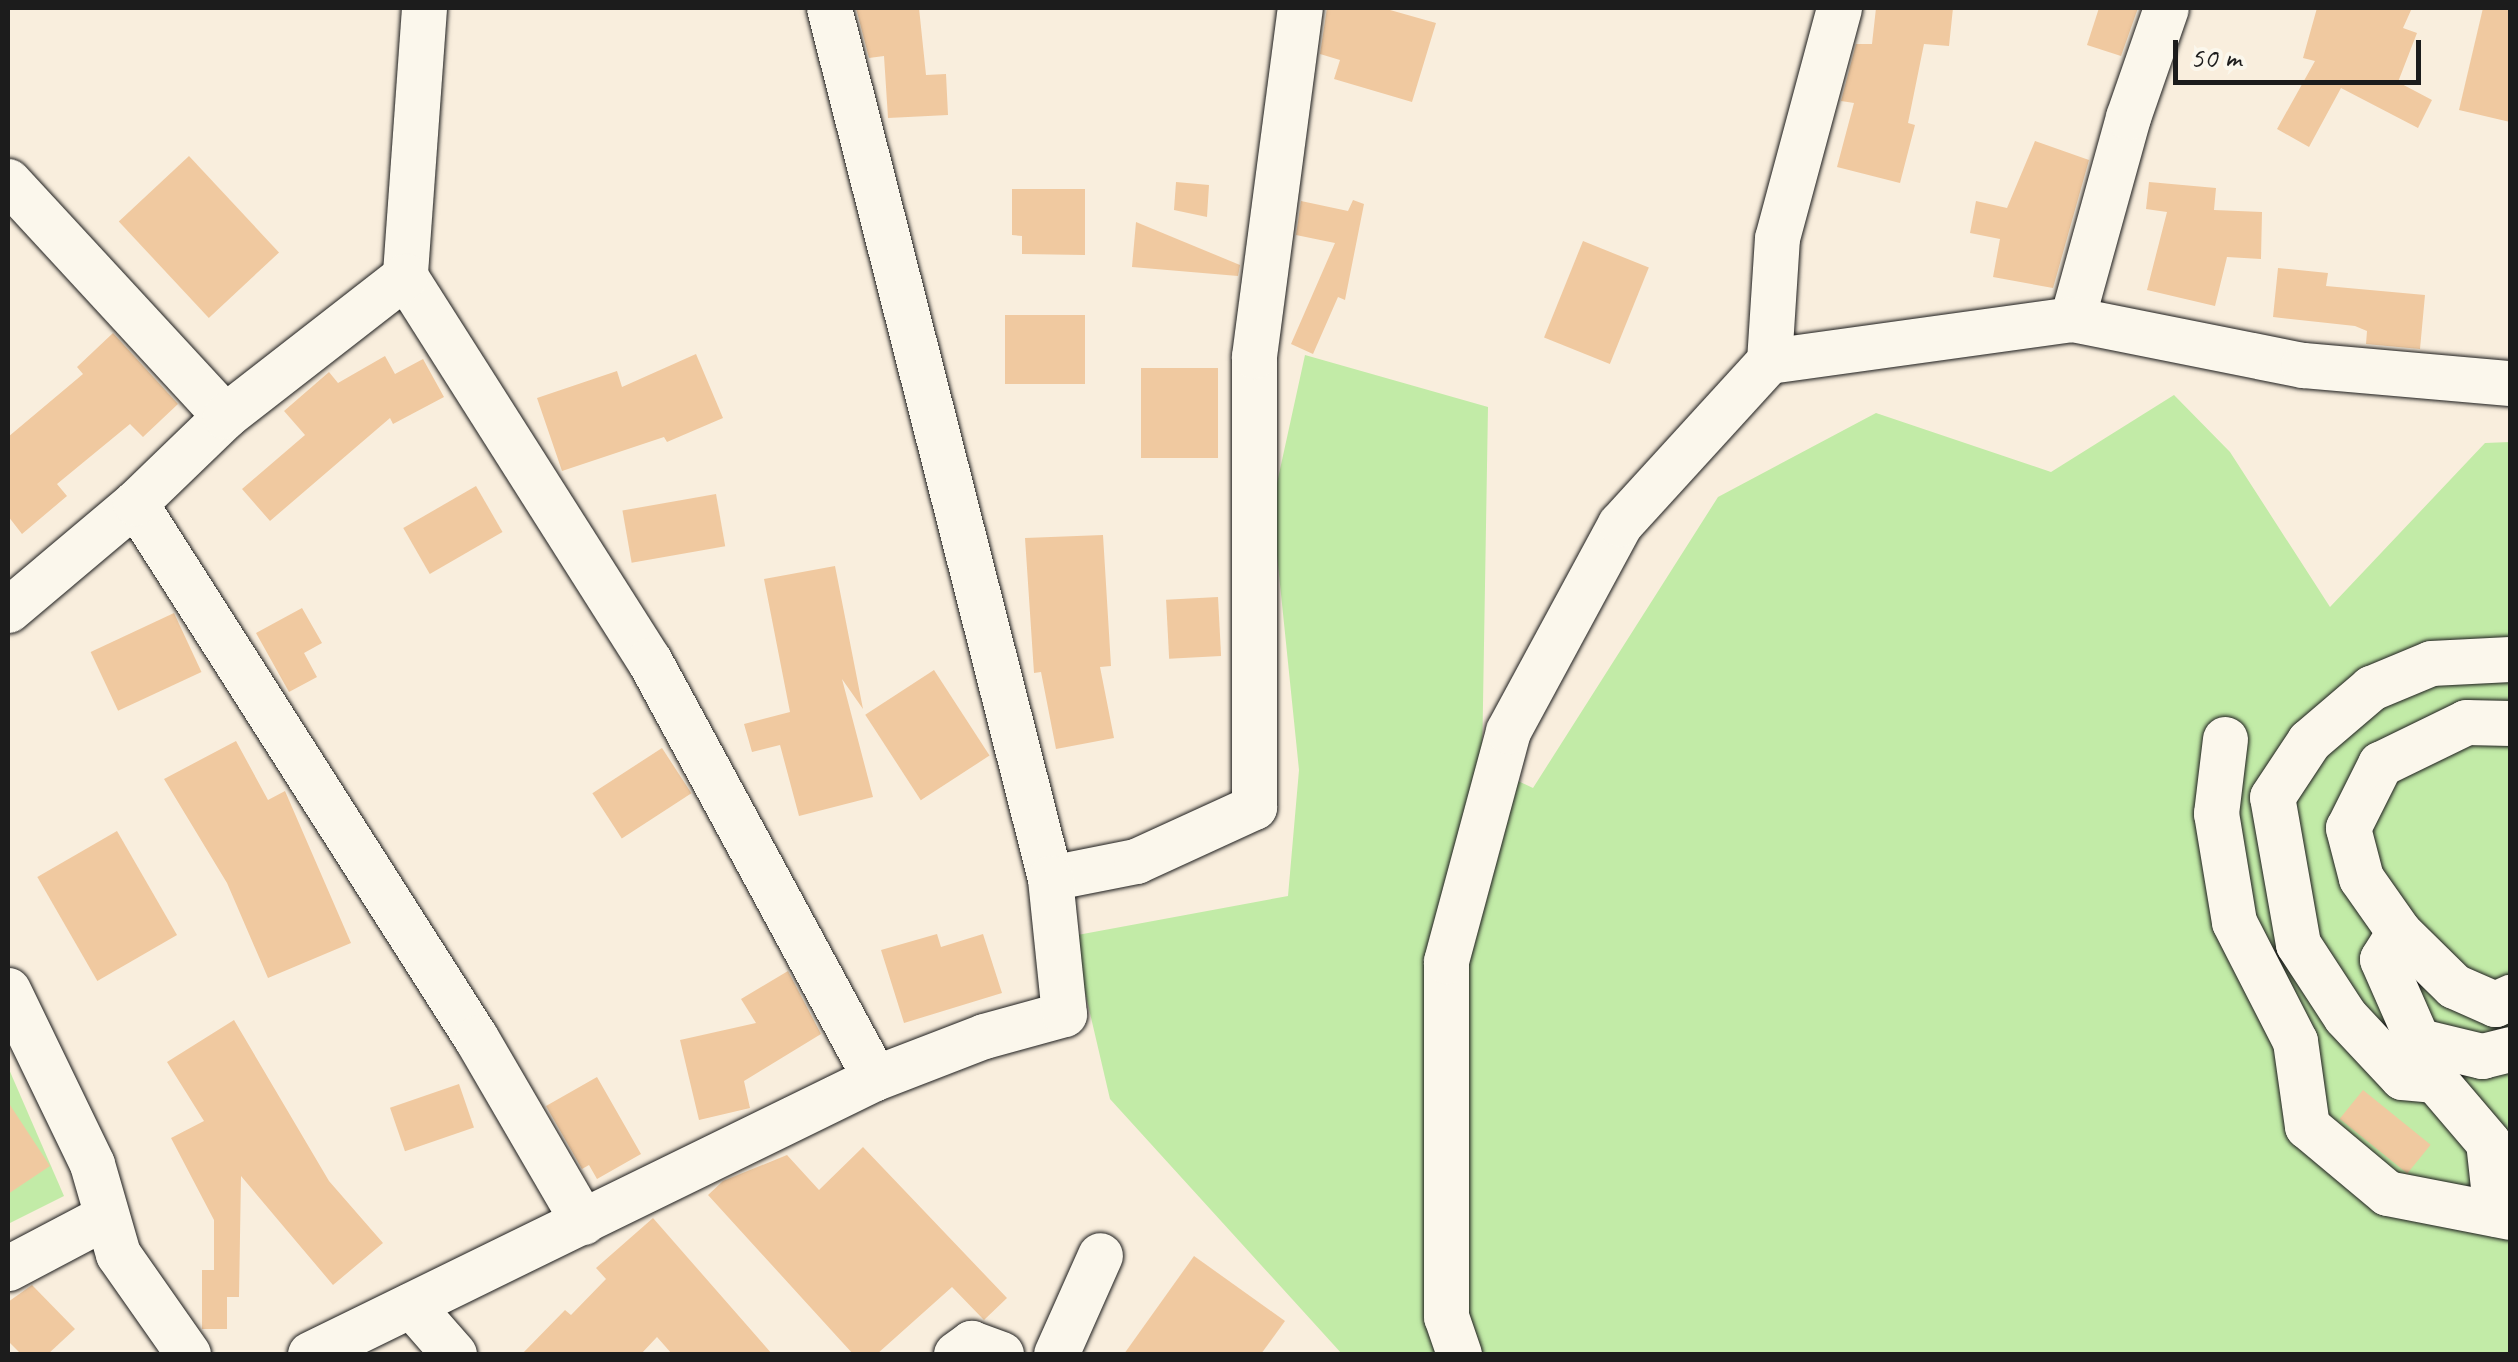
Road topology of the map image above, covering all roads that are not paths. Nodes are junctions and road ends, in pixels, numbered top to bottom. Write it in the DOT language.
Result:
graph roads {
  1 [pos="424,8"];
  2 [pos="829,8"];
  3 [pos="1300,8"];
  4 [pos="1839,8"];
  5 [pos="2166,8"];
  6 [pos="8,181"];
  7 [pos="405,276"];
  8 [pos="2072,319"];
  9 [pos="1769,361"];
  10 [pos="2510,383"];
  11 [pos="225,416"];
  12 [pos="135,503"];
  13 [pos="8,610"];
  14 [pos="2510,659"];
  15 [pos="2510,722"];
  16 [pos="2224,739"];
  17 [pos="1050,878"];
  18 [pos="2399,932"];
  19 [pos="8,990"];
  20 [pos="2510,997"];
  21 [pos="2510,1050"];
  22 [pos="2427,1060"];
  23 [pos="876,1078"];
  24 [pos="2503,1216"];
  25 [pos="103,1218"];
  26 [pos="583,1222"];
  27 [pos="1100,1256"];
  28 [pos="8,1268"];
  29 [pos="411,1305"];
  30 [pos="188,1354"];
  31 [pos="310,1354"];
  32 [pos="454,1354"];
  33 [pos="956,1354"];
  34 [pos="1001,1354"];
  35 [pos="1056,1354"];
  36 [pos="1459,1354"];
  1 -- 7 [label="street"];
  2 -- 17 [label="street"];
  3 -- 17 [label="street"];
  4 -- 9 [label="street"];
  5 -- 8 [label="street"];
  6 -- 11 [label="street"];
  7 -- 11 [label="street"];
  7 -- 23 [label="street"];
  8 -- 9 [label="street"];
  8 -- 10 [label="street"];
  9 -- 36 [label="street"];
  11 -- 12 [label="street"];
  12 -- 13 [label="street"];
  12 -- 26 [label="street"];
  14 -- 22 [label="street"];
  15 -- 18 [label="street"];
  16 -- 24 [label="street"];
  17 -- 23 [label="street"];
  18 -- 20 [label="street"];
  18 -- 22 [label="street"];
  19 -- 25 [label="street"];
  21 -- 22 [label="street"];
  22 -- 24 [label="street"];
  23 -- 26 [label="street"];
  25 -- 28 [label="street"];
  25 -- 30 [label="street"];
  26 -- 29 [label="street"];
  27 -- 35 [label="street"];
  29 -- 31 [label="street"];
  29 -- 32 [label="street"];
  33 -- 34 [label="street"];
}
